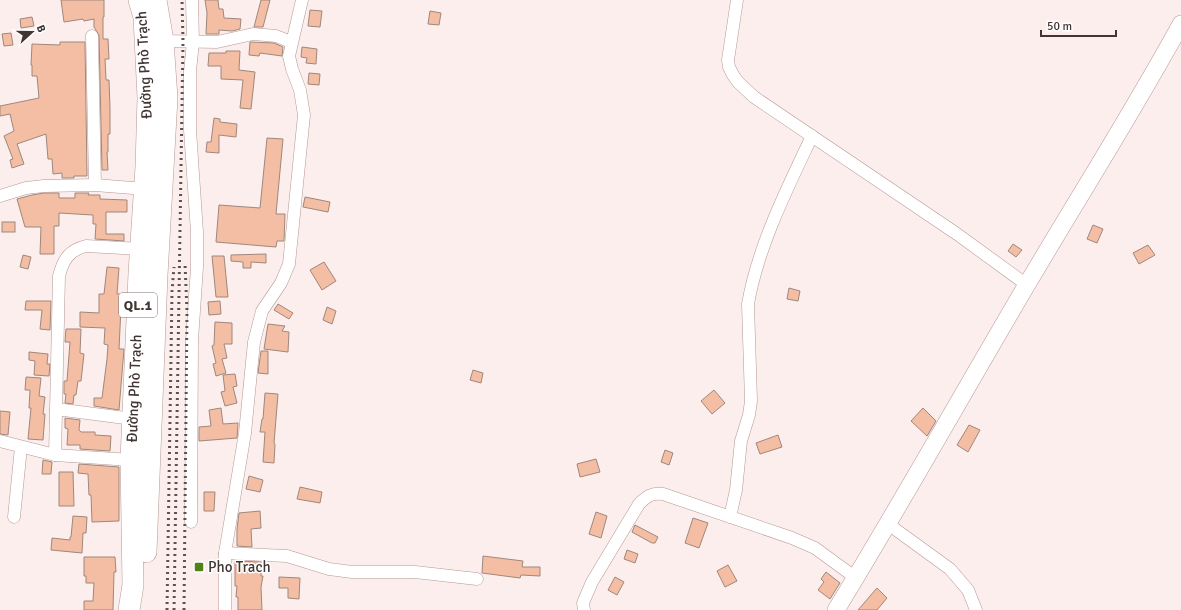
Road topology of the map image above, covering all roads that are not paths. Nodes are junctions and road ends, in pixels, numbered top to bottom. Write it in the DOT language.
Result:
graph roads {
  1 [pos="139,0"];
  2 [pos="156,0"];
  3 [pos="192,0"];
  4 [pos="302,0"];
  5 [pos="737,0"];
  6 [pos="1181,24"];
  7 [pos="92,36"];
  8 [pos="163,41"];
  9 [pos="193,42"];
  10 [pos="291,42"];
  11 [pos="158,98"];
  12 [pos="812,136"];
  13 [pos="95,185"];
  14 [pos="145,189"];
  15 [pos="0,196"];
  16 [pos="141,249"];
  17 [pos="148,274"];
  18 [pos="1027,285"];
  19 [pos="56,409"];
  20 [pos="133,419"];
  21 [pos="0,441"];
  22 [pos="21,447"];
  23 [pos="55,455"];
  24 [pos="131,460"];
  25 [pos="14,517"];
  26 [pos="730,517"];
  27 [pos="191,522"];
  28 [pos="888,524"];
  29 [pos="225,553"];
  30 [pos="856,578"];
  31 [pos="477,579"];
  32 [pos="139,585"];
  33 [pos="129,610"];
  34 [pos="141,610"];
  35 [pos="225,610"];
  36 [pos="584,610"];
  37 [pos="836,610"];
  38 [pos="976,610"];
  1 -- 11 [label="highway, Đường Phò Trạch / QL.1"];
  2 -- 8 [label="highway, Đường Phò Trạch / QL.1"];
  3 -- 9 [label="street"];
  4 -- 10 [label="street"];
  5 -- 12 [label="street"];
  6 -- 18 [label="main road"];
  7 -- 13 [label="street"];
  8 -- 9 [label="street"];
  8 -- 11 [label="highway, Đường Phò Trạch / QL.1"];
  9 -- 10 [label="street"];
  9 -- 27 [label="street"];
  10 -- 29 [label="street"];
  11 -- 14 [label="highway, Đường Phò Trạch / QL.1"];
  11 -- 17 [label="highway, Đường Phò Trạch / QL.1"];
  12 -- 18 [label="street"];
  12 -- 26 [label="street"];
  13 -- 14 [label="street"];
  13 -- 15 [label="street"];
  14 -- 16 [label="highway, Đường Phò Trạch / QL.1"];
  16 -- 17 [label="highway, Đường Phò Trạch / QL.1"];
  16 -- 19 [label="street"];
  17 -- 20 [label="highway, Đường Phò Trạch / QL.1"];
  17 -- 32 [label="highway, Đường Phò Trạch / QL.1"];
  18 -- 28 [label="main road"];
  19 -- 20 [label="street"];
  19 -- 23 [label="street"];
  20 -- 24 [label="highway, Đường Phò Trạch / QL.1"];
  21 -- 22 [label="street"];
  22 -- 23 [label="street"];
  22 -- 25 [label="street"];
  23 -- 24 [label="street"];
  24 -- 32 [label="highway, Đường Phò Trạch / QL.1"];
  26 -- 30 [label="street"];
  26 -- 36 [label="street"];
  28 -- 30 [label="main road"];
  28 -- 38 [label="street"];
  29 -- 31 [label="street"];
  29 -- 35 [label="street"];
  30 -- 37 [label="main road"];
  32 -- 33 [label="highway, Đường Phò Trạch / QL.1"];
  32 -- 34 [label="highway, Đường Phò Trạch / QL.1"];
}
